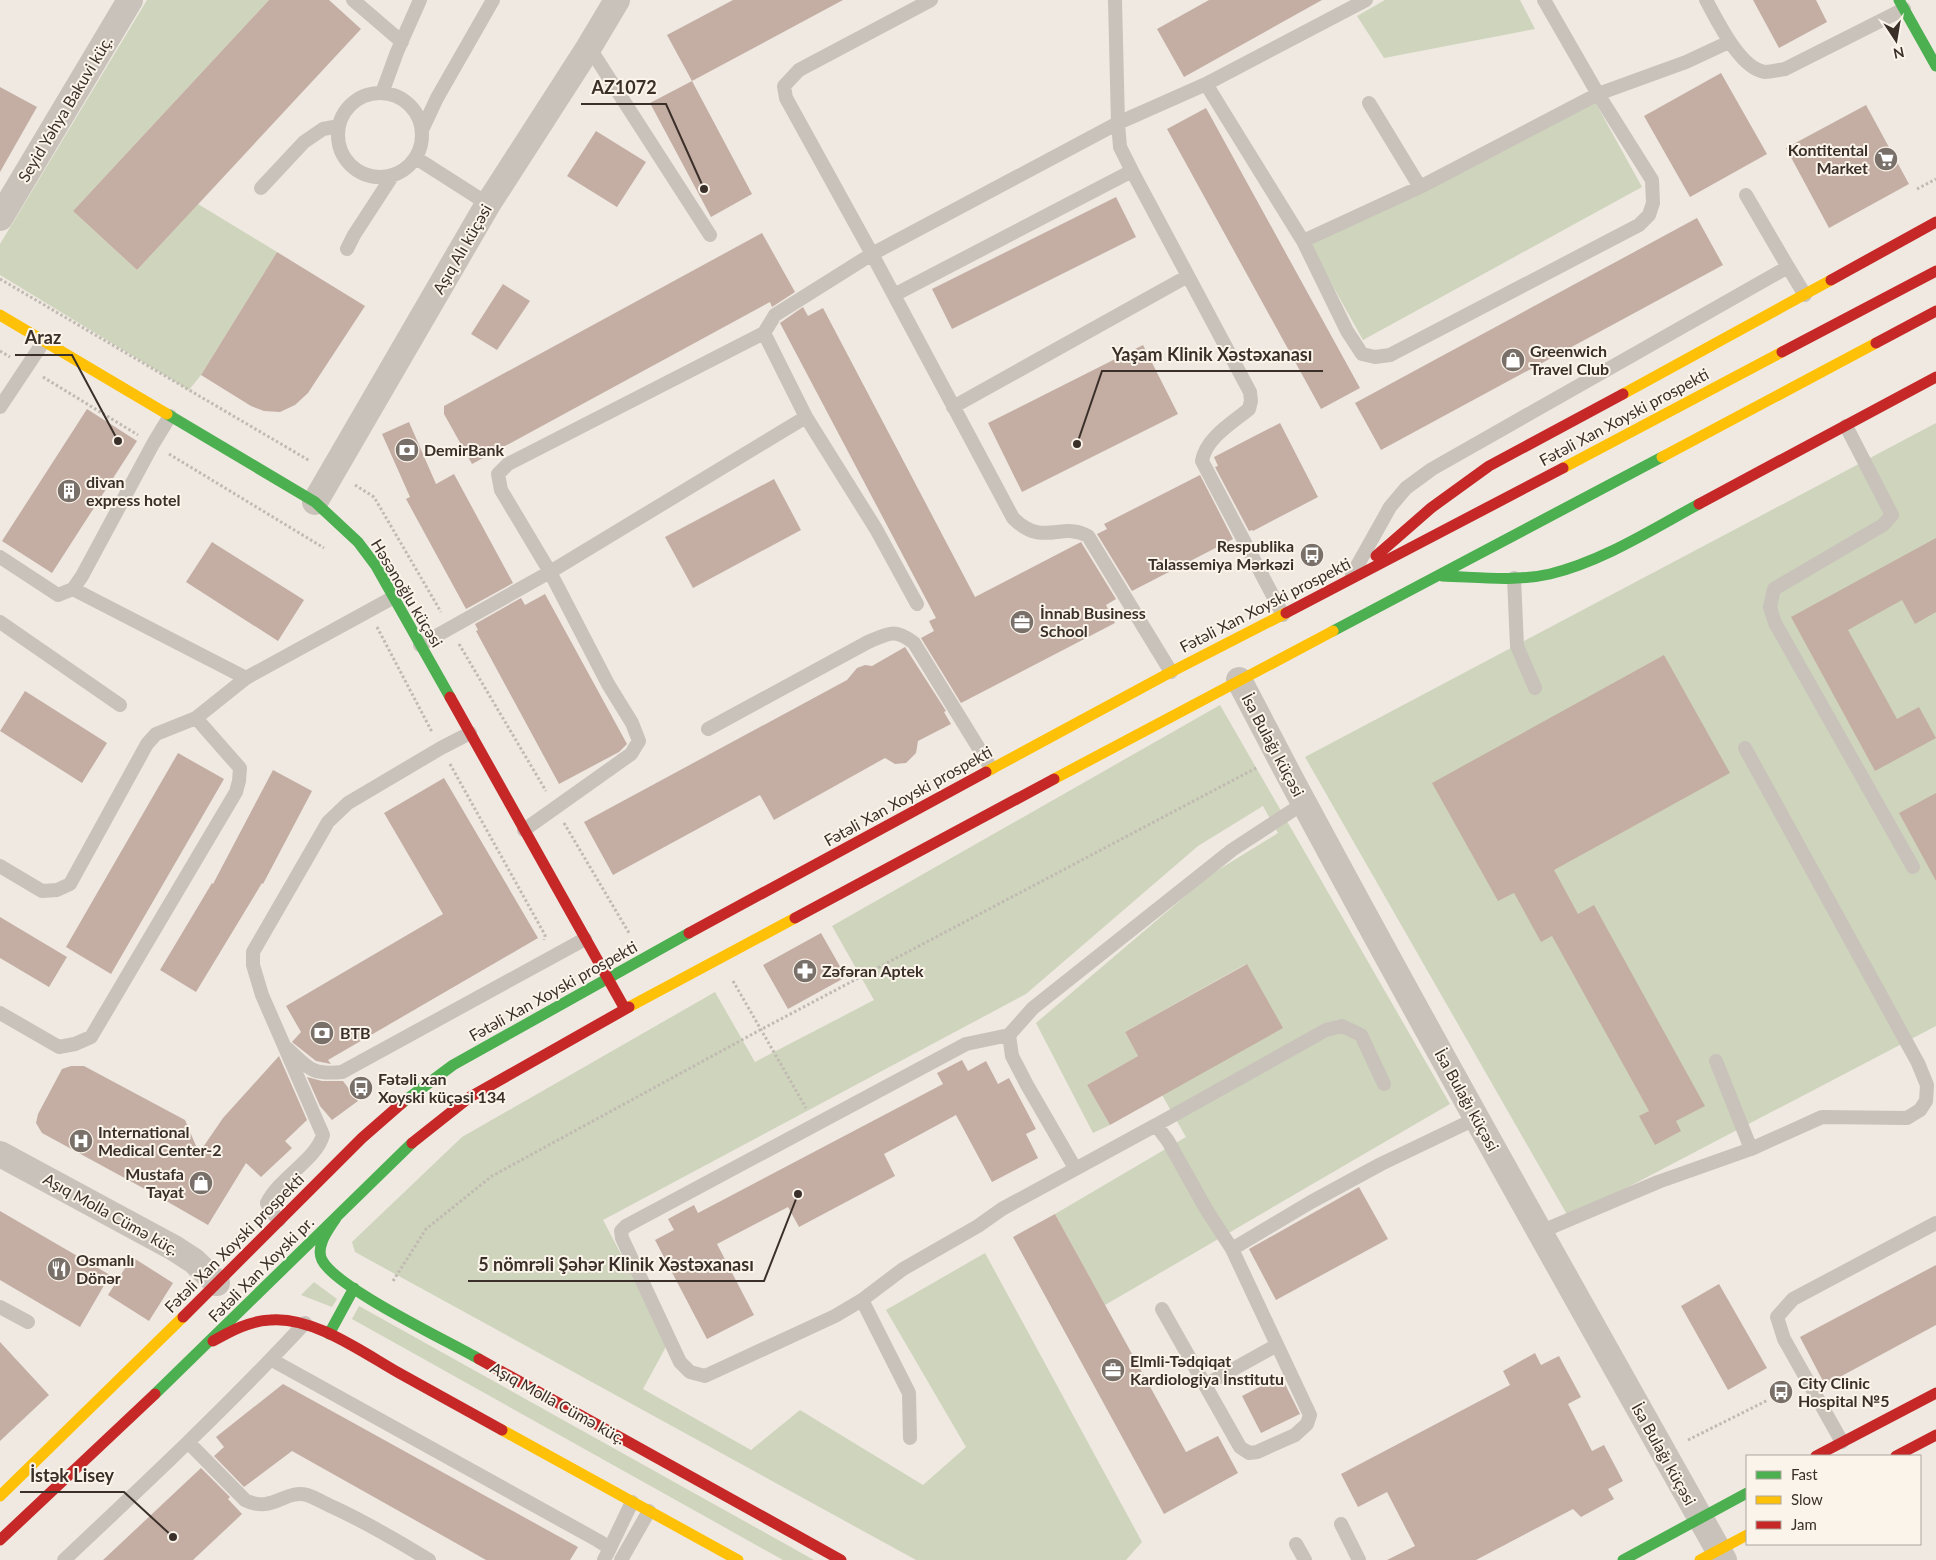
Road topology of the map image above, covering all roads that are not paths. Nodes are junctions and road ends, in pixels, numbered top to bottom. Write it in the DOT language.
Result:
graph roads {
  1 [pos="130,0"];
  2 [pos="353,0"];
  3 [pos="420,0"];
  4 [pos="493,0"];
  5 [pos="617,0"];
  6 [pos="931,0"];
  7 [pos="1115,0"];
  8 [pos="1366,0"];
  9 [pos="1544,0"];
  10 [pos="1706,0"];
  11 [pos="1902,4"];
  12 [pos="402,42"];
  13 [pos="1729,42"];
  14 [pos="589,47"];
  15 [pos="1936,66"];
  16 [pos="1206,84"];
  17 [pos="382,93"];
  18 [pos="1598,94"];
  19 [pos="1369,103"];
  20 [pos="1118,123"];
  21 [pos="339,126"];
  22 [pos="422,130"];
  23 [pos="416,158"];
  24 [pos="1132,172"];
  25 [pos="393,175"];
  26 [pos="1420,187"];
  27 [pos="261,188"];
  28 [pos="1746,195"];
  29 [pos="488,204"];
  30 [pos="0,218"];
  31 [pos="1936,222"];
  32 [pos="710,235"];
  33 [pos="1303,241"];
  34 [pos="347,249"];
  35 [pos="872,254"];
  36 [pos="1788,267"];
  37 [pos="1936,271"];
  38 [pos="1188,276"];
  39 [pos="894,295"];
  40 [pos="1805,295"];
  41 [pos="1936,311"];
  42 [pos="0,315"];
  43 [pos="764,333"];
  44 [pos="44,341"];
  45 [pos="1936,377"];
  46 [pos="0,407"];
  47 [pos="953,407"];
  48 [pos="170,416"];
  49 [pos="806,417"];
  50 [pos="1846,426"];
  51 [pos="315,502"];
  52 [pos="0,557"];
  53 [pos="550,572"];
  54 [pos="1440,576"];
  55 [pos="1514,578"];
  56 [pos="1349,580"];
  57 [pos="73,589"];
  58 [pos="394,597"];
  59 [pos="917,604"];
  60 [pos="1282,615"];
  61 [pos="0,622"];
  62 [pos="420,645"];
  63 [pos="1171,672"];
  64 [pos="246,678"];
  65 [pos="1239,680"];
  66 [pos="1535,688"];
  67 [pos="120,705"];
  68 [pos="196,718"];
  69 [pos="708,729"];
  70 [pos="470,733"];
  71 [pos="1745,748"];
  72 [pos="991,768"];
  73 [pos="1304,803"];
  74 [pos="524,830"];
  75 [pos="0,866"];
  76 [pos="1913,867"];
  77 [pos="585,939"];
  78 [pos="608,979"];
  79 [pos="624,1009"];
  80 [pos="0,1013"];
  81 [pos="1009,1035"];
  82 [pos="282,1043"];
  83 [pos="1716,1061"];
  84 [pos="1384,1084"];
  85 [pos="1477,1118"];
  86 [pos="1156,1125"];
  87 [pos="1751,1149"];
  88 [pos="0,1154"];
  89 [pos="1075,1168"];
  90 [pos="336,1217"];
  91 [pos="279,1220"];
  92 [pos="1936,1223"];
  93 [pos="1540,1232"];
  94 [pos="1232,1249"];
  95 [pos="218,1283"];
  96 [pos="354,1288"];
  97 [pos="862,1300"];
  98 [pos="0,1307"];
  99 [pos="1162,1309"];
  100 [pos="28,1322"];
  101 [pos="305,1323"];
  102 [pos="330,1334"];
  103 [pos="208,1344"];
  104 [pos="1277,1345"];
  105 [pos="272,1360"];
  106 [pos="1205,1386"];
  107 [pos="1936,1393"];
  108 [pos="1936,1435"];
  109 [pos="910,1438"];
  110 [pos="1842,1442"];
  111 [pos="189,1443"];
  112 [pos="1818,1455"];
  113 [pos="1898,1455"];
  114 [pos="1746,1494"];
  115 [pos="0,1496"];
  116 [pos="632,1502"];
  117 [pos="649,1511"];
  118 [pos="1700,1518"];
  119 [pos="1341,1524"];
  120 [pos="1746,1536"];
  121 [pos="0,1540"];
  122 [pos="1296,1544"];
  123 [pos="607,1554"];
  124 [pos="1714,1557"];
  125 [pos="64,1560"];
  126 [pos="428,1560"];
  127 [pos="621,1560"];
  128 [pos="738,1560"];
  129 [pos="841,1560"];
  130 [pos="1305,1560"];
  131 [pos="1359,1560"];
  132 [pos="1623,1560"];
  1 -- 30 [label="street, Seyid Yəhya Bakuvi küç."];
  2 -- 12 [label="lane"];
  3 -- 12 [label="lane"];
  4 -- 22 [label="lane"];
  5 -- 14 [label="street, Aşıq Alı küçəsi"];
  6 -- 35 [label="lane"];
  7 -- 20 [label="lane"];
  8 -- 16 [label="lane"];
  9 -- 18 [label="lane"];
  10 -- 13 [label="lane"];
  11 -- 13 [label="lane"];
  11 -- 15 [label="main road"];
  12 -- 17 [label="lane"];
  13 -- 18 [label="lane"];
  14 -- 29 [label="street, Aşıq Alı küçəsi"];
  14 -- 32 [label="lane"];
  16 -- 20 [label="lane"];
  16 -- 33 [label="lane"];
  17 -- 21 [label="lane"];
  17 -- 22 [label="lane"];
  18 -- 26 [label="lane"];
  18 -- 33 [label="lane"];
  19 -- 26 [label="lane"];
  20 -- 24 [label="lane"];
  20 -- 35 [label="lane"];
  21 -- 25 [label="lane"];
  21 -- 27 [label="lane"];
  22 -- 23 [label="lane"];
  23 -- 25 [label="lane"];
  23 -- 29 [label="lane"];
  24 -- 38 [label="lane"];
  24 -- 39 [label="lane"];
  25 -- 34 [label="lane"];
  26 -- 33 [label="lane"];
  28 -- 36 [label="lane"];
  29 -- 51 [label="street, Aşıq Alı küçəsi"];
  31 -- 40 [label="main road"];
  35 -- 39 [label="lane"];
  35 -- 43 [label="lane"];
  36 -- 40 [label="lane"];
  36 -- 56 [label="lane"];
  37 -- 56 [label="main road, Fətəli Xan Xoyski prospekti"];
  38 -- 47 [label="lane"];
  38 -- 60 [label="lane"];
  39 -- 47 [label="lane"];
  40 -- 56 [label="main road"];
  41 -- 54 [label="main road"];
  42 -- 44 [label="main road, Həsənoğlu küçəsi"];
  43 -- 49 [label="lane"];
  43 -- 53 [label="lane"];
  44 -- 46 [label="lane"];
  44 -- 48 [label="main road, Həsənoğlu küçəsi"];
  45 -- 50 [label="main road"];
  47 -- 63 [label="lane"];
  48 -- 51 [label="main road, Həsənoğlu küçəsi"];
  48 -- 57 [label="lane"];
  49 -- 53 [label="lane"];
  49 -- 59 [label="lane"];
  50 -- 55 [label="main road"];
  50 -- 76 [label="lane"];
  51 -- 58 [label="main road, Həsənoğlu küçəsi"];
  52 -- 57 [label="lane"];
  53 -- 62 [label="lane"];
  53 -- 74 [label="lane"];
  54 -- 55 [label="main road"];
  54 -- 65 [label="main road"];
  55 -- 66 [label="lane"];
  56 -- 60 [label="main road, Fətəli Xan Xoyski prospekti"];
  57 -- 64 [label="lane"];
  58 -- 62 [label="main road, Həsənoğlu küçəsi"];
  58 -- 64 [label="lane"];
  60 -- 63 [label="main road, Fətəli Xan Xoyski prospekti"];
  61 -- 67 [label="lane"];
  62 -- 70 [label="main road, Həsənoğlu küçəsi"];
  63 -- 72 [label="main road, Fətəli Xan Xoyski prospekti"];
  64 -- 68 [label="lane"];
  65 -- 73 [label="street, İsa Bulağı küçəsi"];
  65 -- 79 [label="main road"];
  68 -- 75 [label="lane"];
  68 -- 80 [label="lane"];
  69 -- 72 [label="lane"];
  70 -- 74 [label="main road, Həsənoğlu küçəsi"];
  70 -- 82 [label="lane"];
  71 -- 87 [label="lane"];
  72 -- 78 [label="main road, Fətəli Xan Xoyski prospekti"];
  73 -- 81 [label="lane"];
  73 -- 85 [label="street, İsa Bulağı küçəsi"];
  74 -- 77 [label="main road, Həsənoğlu küçəsi"];
  77 -- 78 [label="main road, Həsənoğlu küçəsi"];
  77 -- 82 [label="lane"];
  78 -- 79 [label="main road, Həsənoğlu küçəsi"];
  78 -- 91 [label="main road, Fətəli Xan Xoyski prospekti"];
  79 -- 90 [label="main road"];
  81 -- 89 [label="lane"];
  81 -- 97 [label="lane"];
  82 -- 91 [label="lane"];
  83 -- 87 [label="lane"];
  84 -- 86 [label="lane"];
  85 -- 93 [label="street, İsa Bulağı küçəsi"];
  85 -- 94 [label="lane"];
  86 -- 89 [label="lane"];
  86 -- 94 [label="lane"];
  87 -- 93 [label="lane"];
  88 -- 95 [label="street, Aşıq Molla Cümə küç."];
  89 -- 97 [label="lane"];
  90 -- 96 [label="main road, Aşıq Molla Cümə küç."];
  90 -- 103 [label="main road, Fətəli Xan Xoyski pr."];
  91 -- 95 [label="main road, Fətəli Xan Xoyski prospekti"];
  92 -- 110 [label="lane"];
  93 -- 118 [label="street, İsa Bulağı küçəsi"];
  94 -- 104 [label="lane"];
  95 -- 115 [label="main road, Fətəli Xan Xoyski prospekti"];
  96 -- 102 [label="main road"];
  96 -- 129 [label="main road, Aşıq Molla Cümə küç."];
  97 -- 109 [label="lane"];
  98 -- 100 [label="lane"];
  99 -- 106 [label="lane"];
  101 -- 102 [label="main road"];
  101 -- 103 [label="main road"];
  101 -- 105 [label="lane"];
  102 -- 116 [label="main road"];
  103 -- 121 [label="main road"];
  104 -- 106 [label="lane"];
  104 -- 106 [label="lane"];
  105 -- 111 [label="lane"];
  105 -- 123 [label="lane"];
  107 -- 110 [label="main road"];
  108 -- 113 [label="main road"];
  110 -- 112 [label="main road"];
  111 -- 125 [label="lane"];
  111 -- 126 [label="lane"];
  114 -- 118 [label="main road"];
  116 -- 117 [label="main road"];
  116 -- 123 [label="lane"];
  117 -- 127 [label="lane"];
  117 -- 128 [label="main road"];
  118 -- 124 [label="street, İsa Bulağı küçəsi"];
  118 -- 132 [label="main road"];
  119 -- 131 [label="lane"];
  120 -- 124 [label="main road"];
  122 -- 130 [label="lane"];
}
